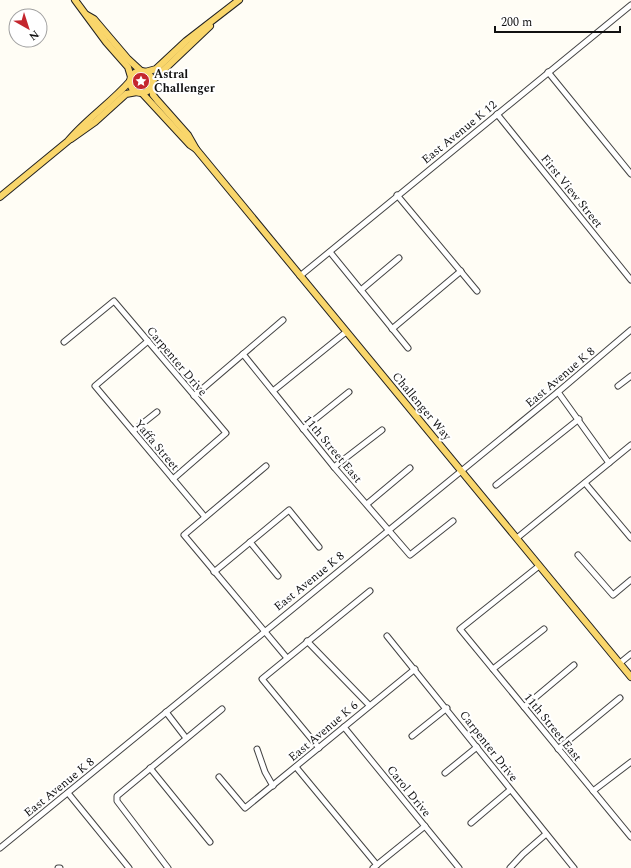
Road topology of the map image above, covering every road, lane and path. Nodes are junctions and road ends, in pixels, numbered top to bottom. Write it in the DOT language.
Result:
graph roads {
  1 [pos="76,0"];
  2 [pos="239,0"];
  3 [pos="631,5"];
  4 [pos="87,14"];
  5 [pos="217,19"];
  6 [pos="143,71"];
  7 [pos="548,72"];
  8 [pos="131,79"];
  9 [pos="151,84"];
  10 [pos="139,92"];
  11 [pos="497,114"];
  12 [pos="68,141"];
  13 [pos="196,149"];
  14 [pos="631,174"];
  15 [pos="398,194"];
  16 [pos="0,197"];
  17 [pos="330,252"];
  18 [pos="399,258"];
  19 [pos="461,271"];
  20 [pos="300,276"];
  21 [pos="631,280"];
  22 [pos="361,290"];
  23 [pos="477,291"];
  24 [pos="283,320"];
  25 [pos="392,329"];
  26 [pos="631,330"];
  27 [pos="346,332"];
  28 [pos="148,341"];
  29 [pos="64,342"];
  30 [pos="408,348"];
  31 [pos="243,354"];
  32 [pos="631,376"];
  33 [pos="618,386"];
  34 [pos="273,391"];
  35 [pos="348,392"];
  36 [pos="558,392"];
  37 [pos="194,396"];
  38 [pos="157,412"];
  39 [pos="579,419"];
  40 [pos="303,429"];
  41 [pos="382,430"];
  42 [pos="133,431"];
  43 [pos="631,445"];
  44 [pos="610,463"];
  45 [pos="266,466"];
  46 [pos="334,467"];
  47 [pos="410,468"];
  48 [pos="461,471"];
  49 [pos="173,479"];
  50 [pos="585,483"];
  51 [pos="496,485"];
  52 [pos="367,504"];
  53 [pos="205,517"];
  54 [pos="453,521"];
  55 [pos="388,530"];
  56 [pos="517,538"];
  57 [pos="631,538"];
  58 [pos="250,542"];
  59 [pos="319,547"];
  60 [pos="578,555"];
  61 [pos="539,566"];
  62 [pos="214,572"];
  63 [pos="278,576"];
  64 [pos="631,580"];
  65 [pos="370,591"];
  66 [pos="544,629"];
  67 [pos="264,631"];
  68 [pos="387,636"];
  69 [pos="307,641"];
  70 [pos="631,654"];
  71 [pos="287,658"];
  72 [pos="620,663"];
  73 [pos="574,665"];
  74 [pos="415,669"];
  75 [pos="493,669"];
  76 [pos="631,677"];
  77 [pos="620,698"];
  78 [pos="369,705"];
  79 [pos="524,707"];
  80 [pos="447,708"];
  81 [pos="222,709"];
  82 [pos="166,712"];
  83 [pos="344,727"];
  84 [pos="412,736"];
  85 [pos="186,738"];
  86 [pos="477,747"];
  87 [pos="319,748"];
  88 [pos="558,748"];
  89 [pos="257,749"];
  90 [pos="631,762"];
  91 [pos="296,767"];
  92 [pos="150,768"];
  93 [pos="445,773"];
  94 [pos="219,776"];
  95 [pos="273,786"];
  96 [pos="510,790"];
  97 [pos="593,791"];
  98 [pos="68,793"];
  99 [pos="471,823"];
  100 [pos="425,826"];
  101 [pos="629,830"];
  102 [pos="546,834"];
  103 [pos="631,837"];
  104 [pos="210,842"];
  105 [pos="0,848"];
  106 [pos="375,867"];
  107 [pos="129,868"];
  108 [pos="168,868"];
  109 [pos="459,868"];
  110 [pos="510,868"];
  111 [pos="574,868"];
  1 -- 4 [label="main road"];
  2 -- 5 [label="main road"];
  3 -- 7 [label="street, East Avenue K 12"];
  4 -- 6 [label="main road"];
  4 -- 8 [label="main road"];
  5 -- 6 [label="main road"];
  5 -- 9 [label="main road"];
  6 -- 8 [label="main road"];
  6 -- 9 [label="main road"];
  7 -- 11 [label="street, East Avenue K 12"];
  7 -- 14 [label="street"];
  8 -- 10 [label="main road"];
  8 -- 12 [label="main road"];
  9 -- 10 [label="main road"];
  9 -- 13 [label="main road, Challenger Way"];
  10 -- 12 [label="main road"];
  10 -- 13 [label="main road, Challenger Way"];
  11 -- 15 [label="street, East Avenue K 12"];
  11 -- 21 [label="street, First View Street"];
  12 -- 16 [label="main road"];
  13 -- 20 [label="main road, Challenger Way"];
  15 -- 17 [label="street, East Avenue K 12"];
  15 -- 19 [label="street"];
  17 -- 20 [label="street, East Avenue K 12"];
  17 -- 22 [label="street"];
  18 -- 22 [label="street"];
  19 -- 23 [label="street"];
  19 -- 25 [label="street"];
  20 -- 27 [label="main road, Challenger Way"];
  22 -- 25 [label="street"];
  24 -- 31 [label="street"];
  25 -- 30 [label="street"];
  26 -- 36 [label="street, East Avenue K 8"];
  27 -- 34 [label="street"];
  27 -- 48 [label="main road, Challenger Way"];
  28 -- 29 [label="street, Carpenter Drive"];
  28 -- 37 [label="street, Carpenter Drive"];
  28 -- 42 [label="street, Yaffa Street"];
  31 -- 34 [label="street, 11th Street East"];
  31 -- 37 [label="street"];
  32 -- 33 [label="street"];
  34 -- 40 [label="street, 11th Street East"];
  35 -- 40 [label="street"];
  36 -- 39 [label="street"];
  36 -- 48 [label="street, East Avenue K 8"];
  37 -- 49 [label="street, Carpenter Drive"];
  38 -- 42 [label="street"];
  39 -- 44 [label="street"];
  39 -- 51 [label="street"];
  40 -- 46 [label="street, 11th Street East"];
  41 -- 46 [label="street"];
  42 -- 49 [label="street, Yaffa Street"];
  43 -- 44 [label="street"];
  44 -- 50 [label="street"];
  45 -- 53 [label="street"];
  46 -- 52 [label="street, 11th Street East"];
  47 -- 52 [label="street"];
  48 -- 55 [label="street, East Avenue K 8"];
  48 -- 56 [label="main road, Challenger Way"];
  49 -- 53 [label="street, Yaffa Street"];
  50 -- 56 [label="street"];
  50 -- 57 [label="street"];
  52 -- 55 [label="street, 11th Street East"];
  53 -- 62 [label="street"];
  54 -- 55 [label="street, 11th Street East"];
  55 -- 67 [label="street, East Avenue K 8"];
  56 -- 61 [label="main road, Challenger Way"];
  58 -- 59 [label="street"];
  58 -- 62 [label="street"];
  58 -- 63 [label="street"];
  60 -- 64 [label="street"];
  61 -- 72 [label="main road, Challenger Way"];
  61 -- 75 [label="street, 11th Street East"];
  62 -- 67 [label="street"];
  65 -- 69 [label="street"];
  66 -- 75 [label="street"];
  67 -- 71 [label="street"];
  67 -- 82 [label="street, East Avenue K 8"];
  68 -- 74 [label="street, Carpenter Drive"];
  69 -- 71 [label="street"];
  69 -- 78 [label="street"];
  70 -- 72 [label="street"];
  71 -- 87 [label="street"];
  72 -- 76 [label="main road, Challenger Way"];
  73 -- 79 [label="street"];
  74 -- 78 [label="street, East Avenue K 6"];
  74 -- 80 [label="street, Carpenter Drive"];
  75 -- 79 [label="street, 11th Street East"];
  77 -- 88 [label="street"];
  78 -- 83 [label="street, East Avenue K 6"];
  79 -- 88 [label="street, 11th Street East"];
  80 -- 84 [label="street"];
  80 -- 86 [label="street, Carpenter Drive"];
  81 -- 85 [label="street"];
  82 -- 85 [label="street"];
  82 -- 98 [label="street, East Avenue K 8"];
  83 -- 87 [label="street, East Avenue K 6"];
  83 -- 100 [label="street, Carol Drive"];
  85 -- 92 [label="street"];
  86 -- 93 [label="street"];
  86 -- 96 [label="street, Carpenter Drive"];
  87 -- 91 [label="street, East Avenue K 6"];
  88 -- 97 [label="street, 11th Street East"];
  89 -- 95 [label="street"];
  90 -- 97 [label="street"];
  91 -- 95 [label="street, East Avenue K 6"];
  91 -- 106 [label="street"];
  92 -- 104 [label="street"];
  92 -- 108 [label="street"];
  94 -- 95 [label="street, East Avenue K 6"];
  96 -- 99 [label="street"];
  96 -- 102 [label="street, Carpenter Drive"];
  97 -- 101 [label="street, 11th Street East"];
  98 -- 105 [label="street, East Avenue K 8"];
  98 -- 107 [label="street"];
  100 -- 106 [label="street"];
  100 -- 109 [label="street, Carol Drive"];
  101 -- 103 [label="street, 11th Street East"];
  102 -- 110 [label="street"];
  102 -- 111 [label="street, Carpenter Drive"];
}
